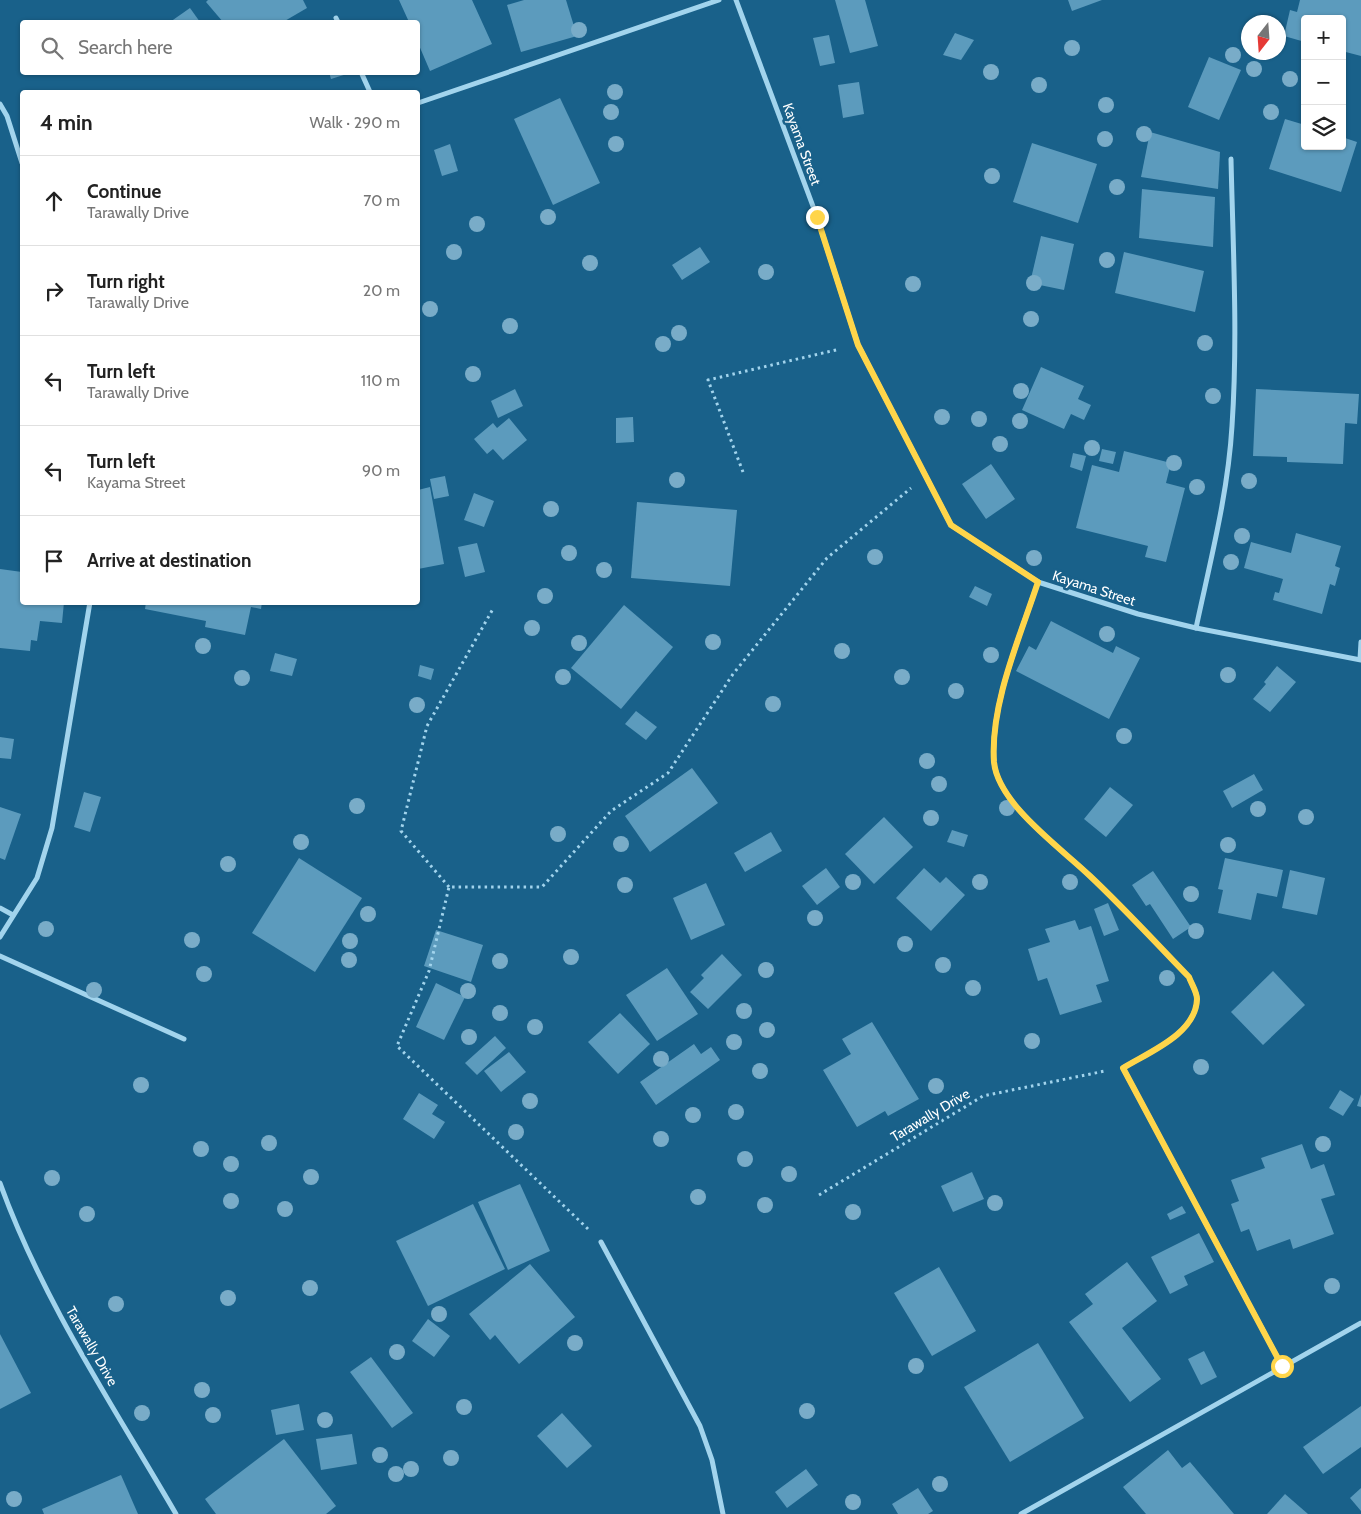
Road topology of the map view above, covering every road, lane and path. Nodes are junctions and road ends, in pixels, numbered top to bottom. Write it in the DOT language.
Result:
graph roads {
  1 [pos="718,0"];
  2 [pos="736,0"];
  3 [pos="362,75"];
  4 [pos="369,90"];
  5 [pos="420,102"];
  6 [pos="0,104"];
  7 [pos="20,158"];
  8 [pos="1232,160"];
  9 [pos="858,345"];
  10 [pos="742,472"];
  11 [pos="925,476"];
  12 [pos="1038,582"];
  13 [pos="89,605"];
  14 [pos="494,607"];
  15 [pos="1196,628"];
  16 [pos="1361,642"];
  17 [pos="1360,659"];
  18 [pos="449,887"];
  19 [pos="0,908"];
  20 [pos="13,915"];
  21 [pos="0,937"];
  22 [pos="0,956"];
  23 [pos="184,1039"];
  24 [pos="1123,1068"];
  25 [pos="0,1183"];
  26 [pos="819,1195"];
  27 [pos="601,1242"];
  28 [pos="1361,1324"];
  29 [pos="1282,1366"];
  30 [pos="176,1514"];
  31 [pos="723,1514"];
  32 [pos="1021,1514"];
  1 -- 5 [label="street"];
  2 -- 9 [label="street, Kayama Street"];
  3 -- 4 [label="street"];
  6 -- 7 [label="street"];
  8 -- 15 [label="street"];
  9 -- 10 [label="path"];
  9 -- 11 [label="street, Kayama Street"];
  11 -- 12 [label="street, Kayama Street"];
  11 -- 18 [label="path"];
  12 -- 15 [label="street, Kayama Street"];
  12 -- 24 [label="street"];
  13 -- 20 [label="street"];
  14 -- 18 [label="path"];
  15 -- 17 [label="street, Kayama Street"];
  16 -- 17 [label="street"];
  18 -- 27 [label="path"];
  19 -- 20 [label="street"];
  20 -- 21 [label="street"];
  22 -- 23 [label="street"];
  24 -- 26 [label="path, Tarawally Drive"];
  24 -- 29 [label="street"];
  25 -- 30 [label="street, Tarawally Drive"];
  27 -- 31 [label="street"];
  28 -- 29 [label="street"];
  29 -- 32 [label="street"];
}
